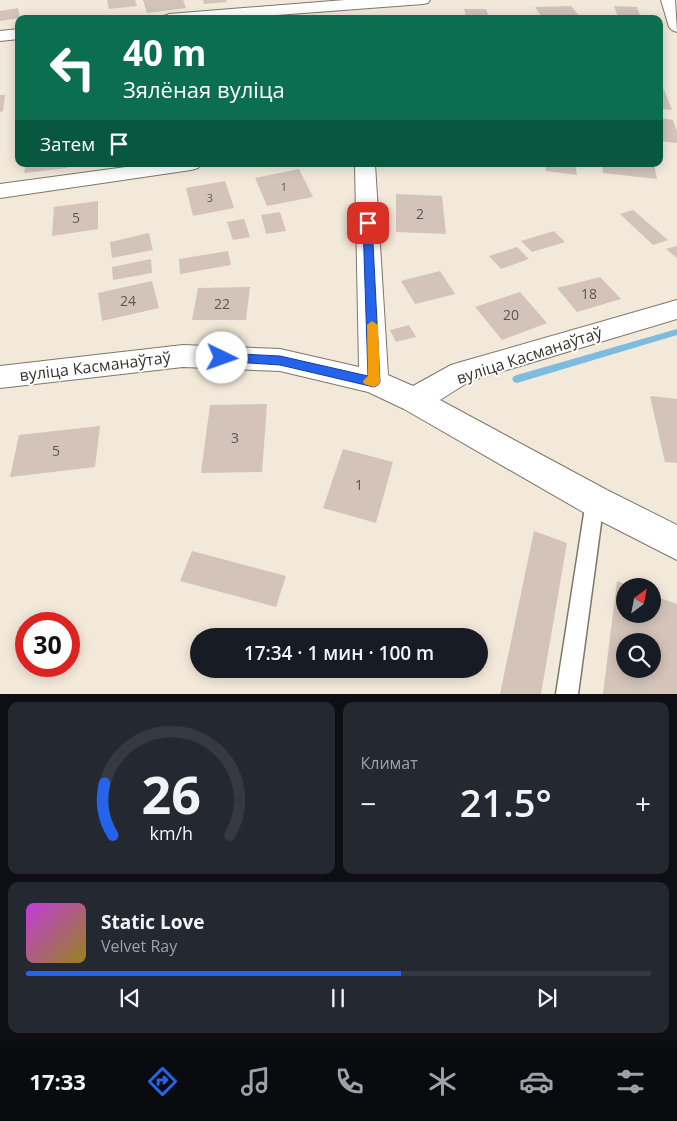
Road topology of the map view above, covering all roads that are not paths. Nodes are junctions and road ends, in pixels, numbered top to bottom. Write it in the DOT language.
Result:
graph roads {
  1 [pos="424,0"];
  2 [pos="668,0"];
  3 [pos="362,1"];
  4 [pos="212,15"];
  5 [pos="362,15"];
  6 [pos="677,27"];
  7 [pos="15,34"];
  8 [pos="0,36"];
  9 [pos="170,167"];
  10 [pos="365,167"];
  11 [pos="0,191"];
  12 [pos="677,309"];
  13 [pos="0,377"];
  14 [pos="374,382"];
  15 [pos="414,400"];
  16 [pos="596,501"];
  17 [pos="677,543"];
  18 [pos="567,694"];
  1 -- 3 [label="street"];
  2 -- 6 [label="street"];
  3 -- 4 [label="street"];
  3 -- 5 [label="street"];
  7 -- 8 [label="street"];
  9 -- 11 [label="street"];
  10 -- 14 [label="street"];
  12 -- 15 [label="street, вуліца Касманаўтаў"];
  13 -- 14 [label="street, вуліца Касманаўтаў"];
  14 -- 15 [label="street, вуліца Касманаўтаў"];
  15 -- 16 [label="street"];
  16 -- 17 [label="street"];
  16 -- 18 [label="lane"];
}
